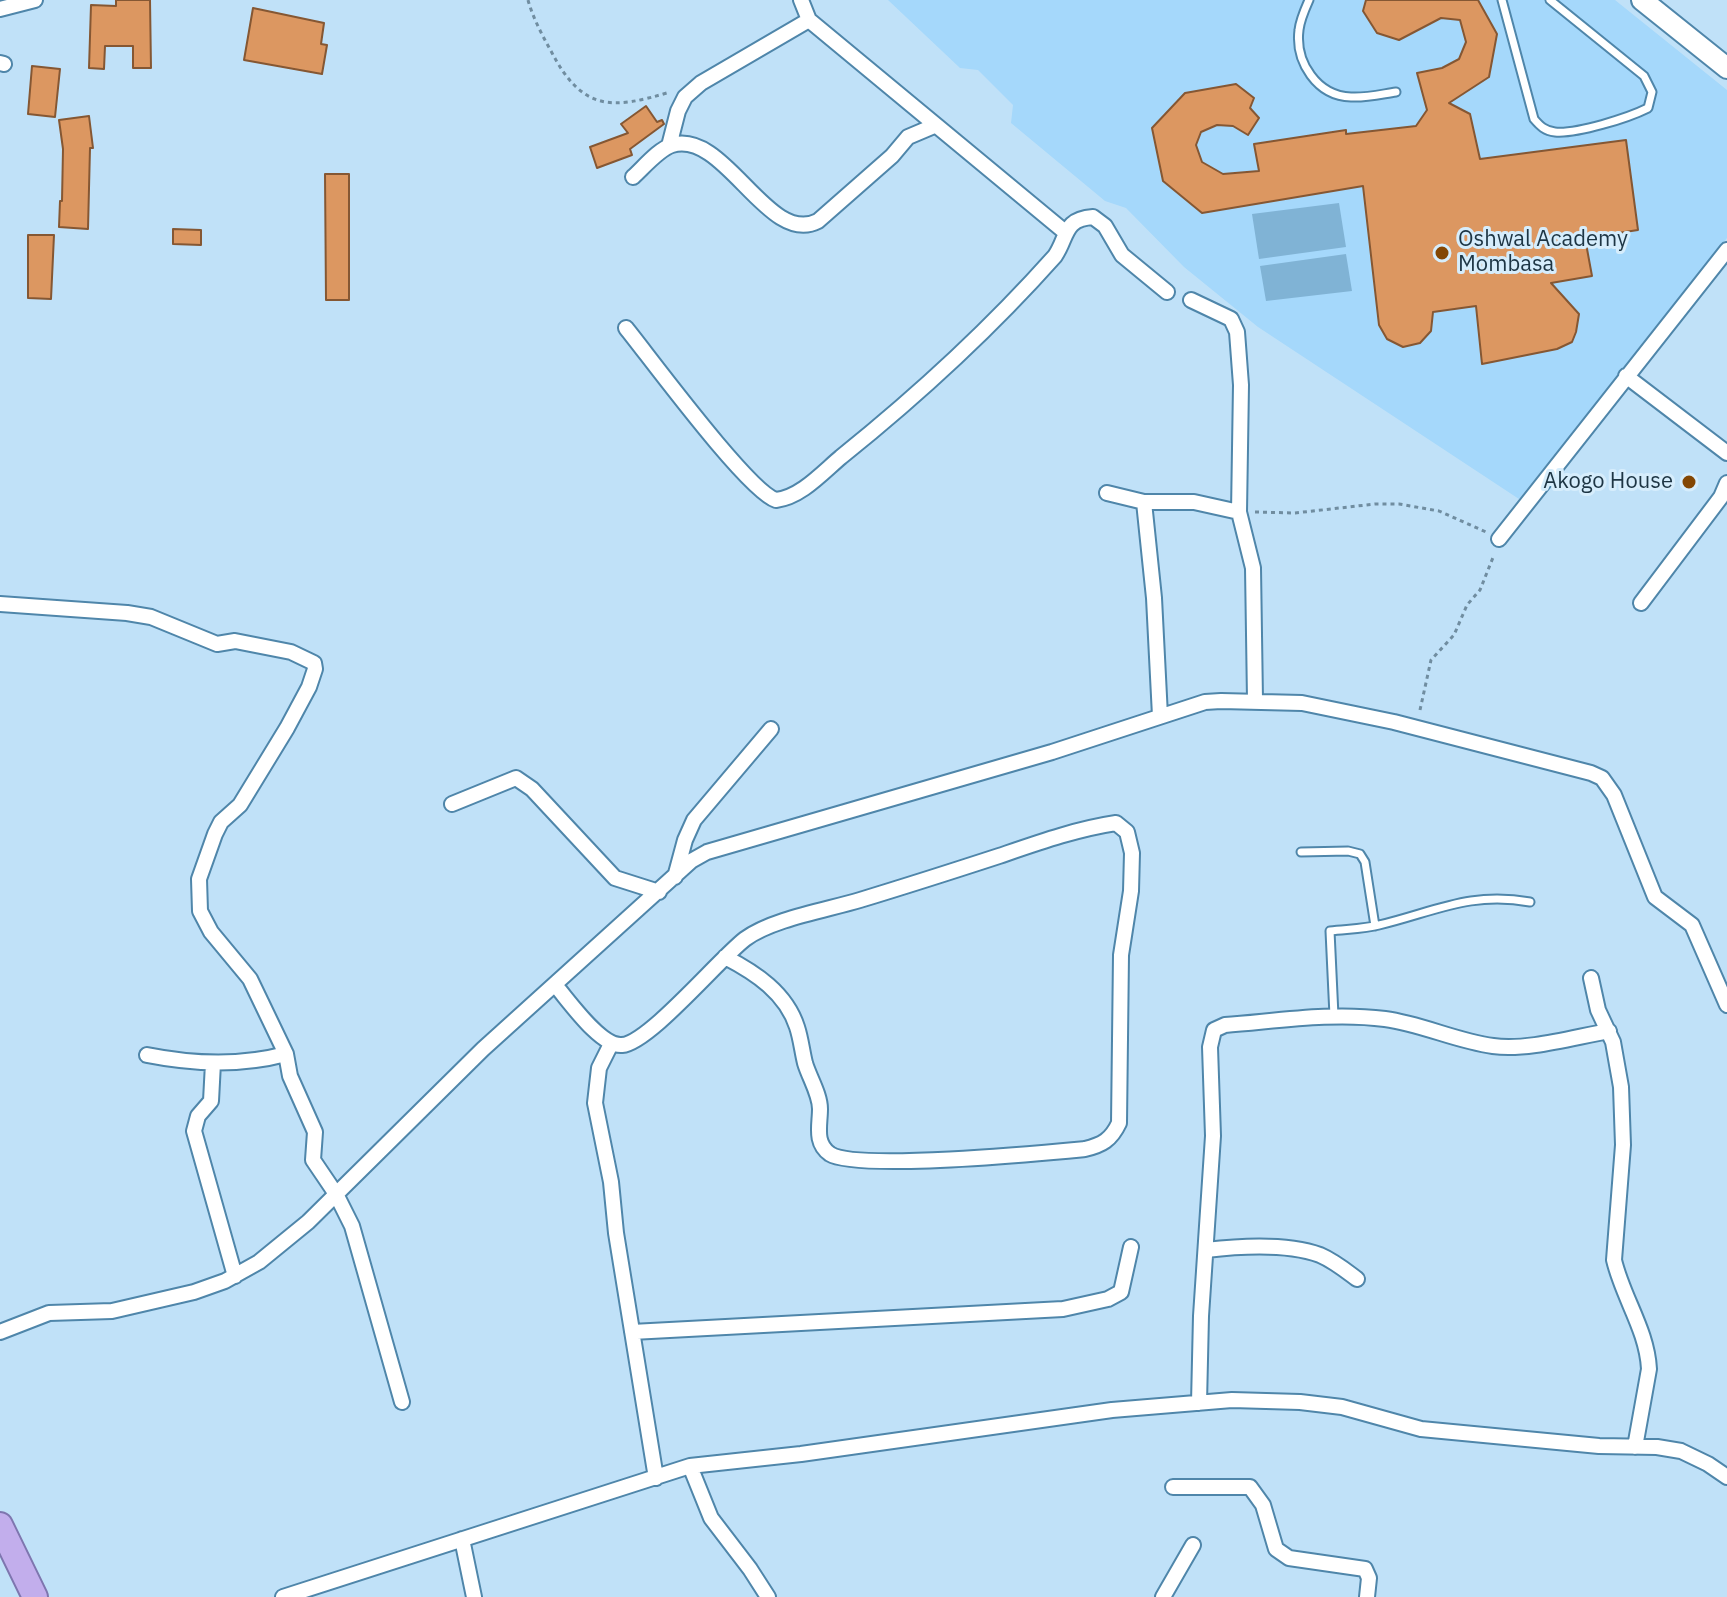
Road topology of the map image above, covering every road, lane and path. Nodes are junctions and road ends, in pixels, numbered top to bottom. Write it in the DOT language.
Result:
graph roads {
  1 [pos="35,0"];
  2 [pos="528,0"];
  3 [pos="801,0"];
  4 [pos="1309,0"];
  5 [pos="1502,0"];
  6 [pos="1550,0"];
  7 [pos="1642,0"];
  8 [pos="0,9"];
  9 [pos="809,20"];
  10 [pos="1727,68"];
  11 [pos="701,83"];
  12 [pos="1396,92"];
  13 [pos="934,126"];
  14 [pos="669,146"];
  15 [pos="633,177"];
  16 [pos="1065,232"];
  17 [pos="1727,250"];
  18 [pos="1167,292"];
  19 [pos="1191,300"];
  20 [pos="626,328"];
  21 [pos="1626,376"];
  22 [pos="1727,453"];
  23 [pos="1727,483"];
  24 [pos="1107,493"];
  25 [pos="1144,502"];
  26 [pos="1239,512"];
  27 [pos="1499,539"];
  28 [pos="1641,603"];
  29 [pos="0,604"];
  30 [pos="1255,700"];
  31 [pos="1160,716"];
  32 [pos="1417,728"];
  33 [pos="771,729"];
  34 [pos="452,804"];
  35 [pos="1301,852"];
  36 [pos="675,877"];
  37 [pos="659,892"];
  38 [pos="1530,902"];
  39 [pos="1375,926"];
  40 [pos="725,957"];
  41 [pos="1591,978"];
  42 [pos="556,986"];
  43 [pos="1727,1005"];
  44 [pos="1334,1016"];
  45 [pos="1609,1031"];
  46 [pos="611,1044"];
  47 [pos="286,1054"];
  48 [pos="147,1055"];
  49 [pos="213,1063"];
  50 [pos="336,1194"];
  51 [pos="1131,1247"];
  52 [pos="1206,1250"];
  53 [pos="235,1276"];
  54 [pos="1357,1279"];
  55 [pos="0,1332"];
  56 [pos="632,1332"];
  57 [pos="402,1402"];
  58 [pos="1199,1403"];
  59 [pos="1635,1447"];
  60 [pos="690,1466"];
  61 [pos="1727,1477"];
  62 [pos="656,1478"];
  63 [pos="1173,1487"];
  64 [pos="0,1525"];
  65 [pos="462,1539"];
  66 [pos="1193,1545"];
  67 [pos="35,1597"];
  68 [pos="283,1597"];
  69 [pos="474,1597"];
  70 [pos="768,1597"];
  71 [pos="1163,1597"];
  72 [pos="1367,1597"];
  1 -- 8 [label="street"];
  2 -- 11 [label="path"];
  3 -- 9 [label="street"];
  4 -- 12 [label="lane"];
  5 -- 6 [label="lane"];
  7 -- 10 [label="main road"];
  9 -- 11 [label="street"];
  9 -- 13 [label="street"];
  11 -- 14 [label="street"];
  13 -- 14 [label="street"];
  13 -- 16 [label="street"];
  14 -- 15 [label="street"];
  16 -- 18 [label="street"];
  16 -- 20 [label="street"];
  17 -- 21 [label="street"];
  19 -- 26 [label="street"];
  21 -- 22 [label="street"];
  21 -- 27 [label="street"];
  23 -- 28 [label="street"];
  24 -- 25 [label="street"];
  25 -- 26 [label="street"];
  25 -- 31 [label="street"];
  26 -- 27 [label="path"];
  26 -- 30 [label="street"];
  27 -- 32 [label="path"];
  29 -- 47 [label="street"];
  30 -- 31 [label="street"];
  30 -- 32 [label="street"];
  31 -- 36 [label="street"];
  32 -- 43 [label="street"];
  33 -- 36 [label="street"];
  34 -- 37 [label="street"];
  35 -- 39 [label="lane"];
  36 -- 37 [label="street"];
  37 -- 42 [label="street"];
  38 -- 39 [label="lane"];
  39 -- 44 [label="lane"];
  40 -- 40 [label="street"];
  40 -- 46 [label="street"];
  41 -- 45 [label="street"];
  42 -- 46 [label="street"];
  42 -- 50 [label="street"];
  44 -- 45 [label="street"];
  44 -- 52 [label="street"];
  45 -- 59 [label="street"];
  46 -- 56 [label="street"];
  47 -- 49 [label="street"];
  47 -- 50 [label="street"];
  48 -- 49 [label="street"];
  49 -- 53 [label="street"];
  50 -- 53 [label="street"];
  50 -- 57 [label="street"];
  51 -- 56 [label="street"];
  52 -- 54 [label="street"];
  52 -- 58 [label="street"];
  53 -- 55 [label="street"];
  56 -- 62 [label="street"];
  58 -- 59 [label="street"];
  58 -- 60 [label="street"];
  59 -- 61 [label="street"];
  60 -- 62 [label="street"];
  60 -- 70 [label="street"];
  62 -- 65 [label="street"];
  63 -- 72 [label="street"];
  64 -- 67 [label="highway"];
  65 -- 68 [label="street"];
  65 -- 69 [label="street"];
  66 -- 71 [label="street"];
}
